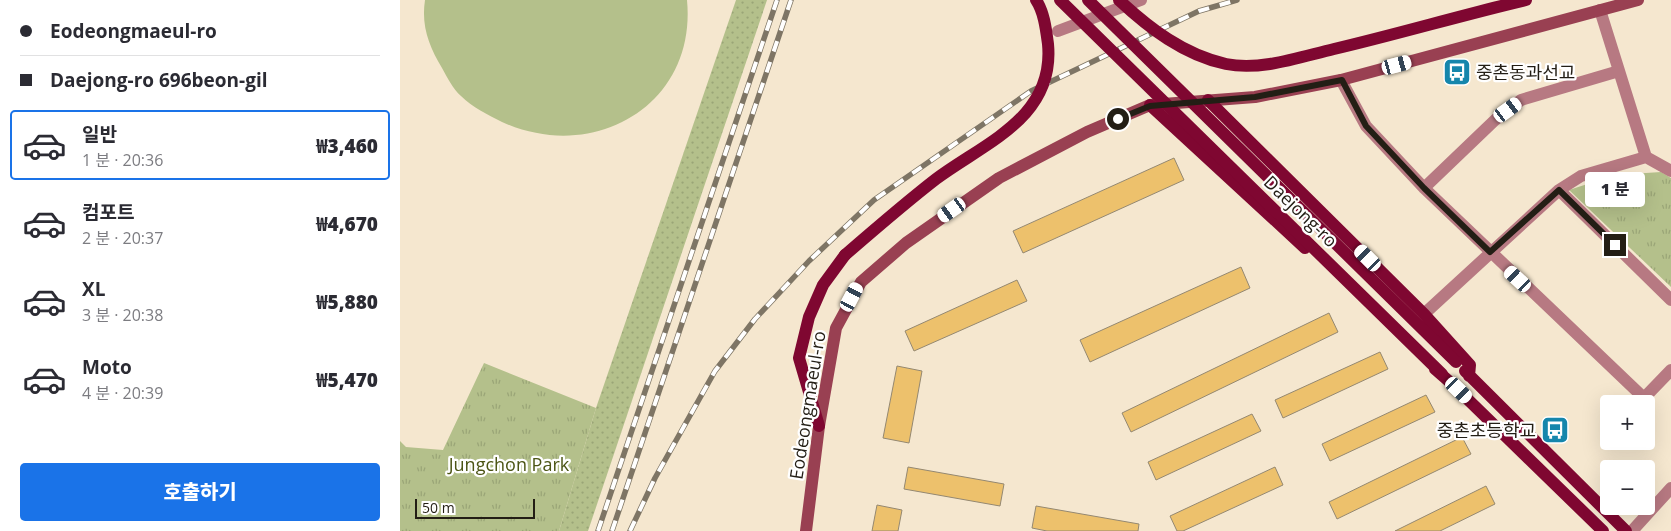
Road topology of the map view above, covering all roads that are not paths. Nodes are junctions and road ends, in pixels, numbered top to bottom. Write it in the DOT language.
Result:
graph roads {
  1 [pos="1036,0"];
  2 [pos="1060,0"];
  3 [pos="1088,0"];
  4 [pos="1119,0"];
  5 [pos="1141,0"];
  6 [pos="1526,0"];
  7 [pos="1638,0"];
  8 [pos="1600,10"];
  9 [pos="1058,31"];
  10 [pos="1619,71"];
  11 [pos="1342,80"];
  12 [pos="1208,100"];
  13 [pos="1150,106"];
  14 [pos="1646,157"];
  15 [pos="1671,171"];
  16 [pos="1424,188"];
  17 [pos="1559,190"];
  18 [pos="1490,252"];
  19 [pos="1671,300"];
  20 [pos="1424,314"];
  21 [pos="1671,370"];
  22 [pos="1469,376"];
  23 [pos="1459,390"];
  24 [pos="819,426"];
  25 [pos="1671,488"];
  26 [pos="806,531"];
  27 [pos="1603,531"];
  28 [pos="1626,531"];
  29 [pos="1632,531"];
  1 -- 24 [label="main road, bridge"];
  2 -- 23 [label="main road, Daejong-ro, bridge"];
  3 -- 22 [label="main road, Daejong-ro, bridge"];
  4 -- 6 [label="main road, bridge"];
  5 -- 9 [label="street"];
  7 -- 8 [label="main road, Eodeongmaeul-ro"];
  8 -- 10 [label="street"];
  8 -- 11 [label="main road, Eodeongmaeul-ro"];
  10 -- 14 [label="street"];
  10 -- 16 [label="street"];
  11 -- 12 [label="main road, Eodeongmaeul-ro"];
  11 -- 16 [label="street"];
  12 -- 13 [label="main road, Eodeongmaeul-ro"];
  12 -- 20 [label="main road"];
  13 -- 23 [label="main road"];
  13 -- 24 [label="main road, Eodeongmaeul-ro"];
  14 -- 15 [label="street"];
  14 -- 17 [label="street"];
  16 -- 18 [label="street"];
  17 -- 18 [label="street"];
  17 -- 19 [label="street"];
  18 -- 20 [label="street"];
  18 -- 21 [label="street"];
  20 -- 22 [label="main road"];
  22 -- 28 [label="main road, Daejong-ro"];
  23 -- 27 [label="main road, Daejong-ro"];
  24 -- 26 [label="main road, Eodeongmaeul-ro"];
  25 -- 29 [label="street"];
}
